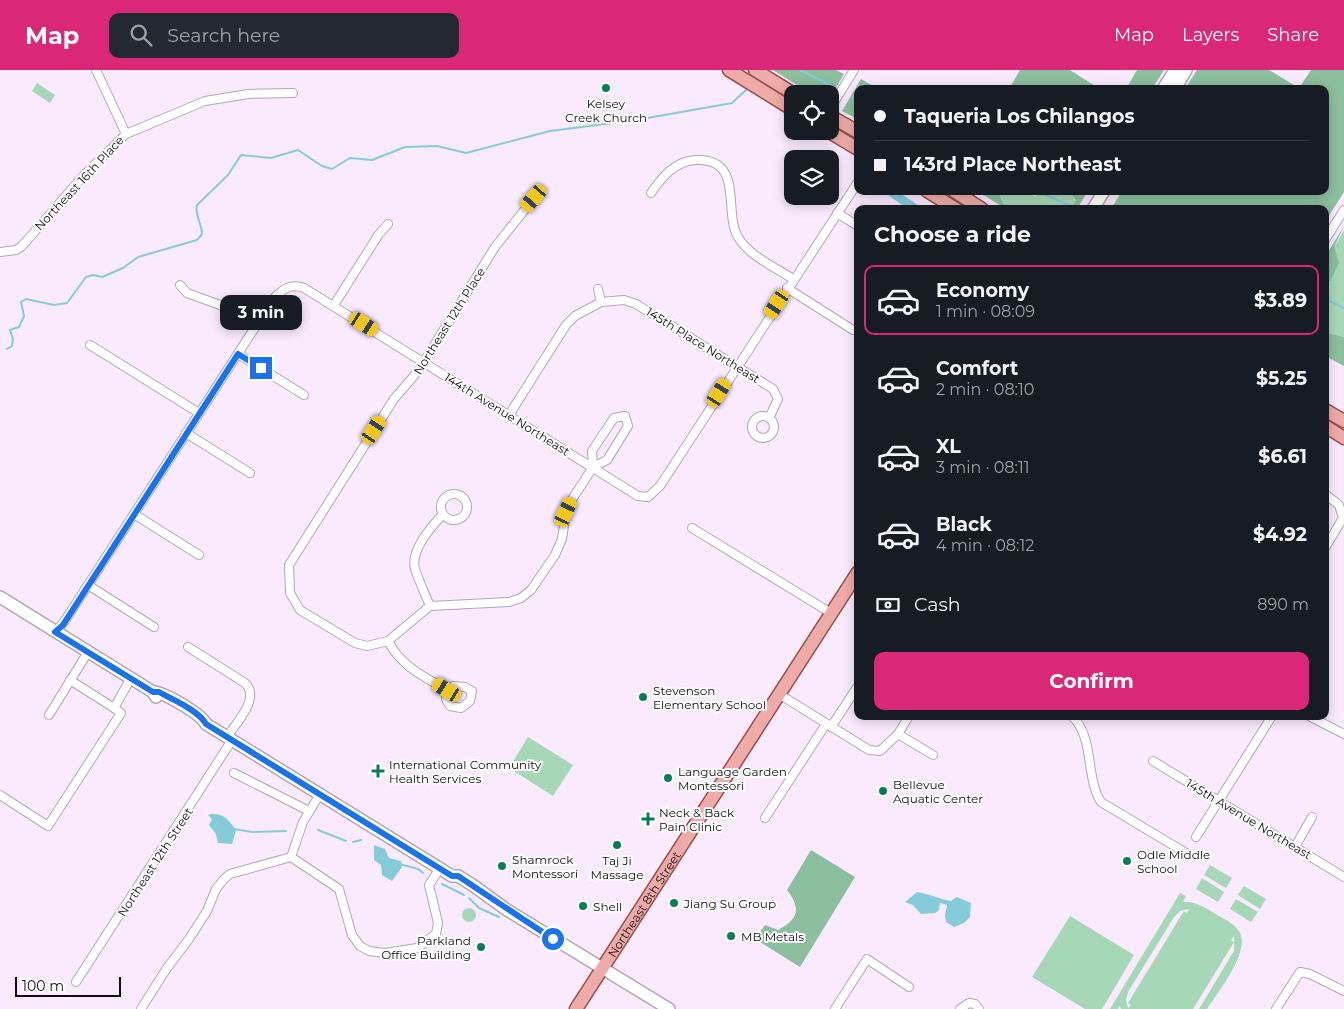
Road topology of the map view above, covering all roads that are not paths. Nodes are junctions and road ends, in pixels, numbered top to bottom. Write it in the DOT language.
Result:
graph roads {
  1 [pos="96,70"];
  2 [pos="728,70"];
  3 [pos="755,70"];
  4 [pos="854,70"];
  5 [pos="1175,70"];
  6 [pos="1186,70"];
  7 [pos="1166,85"];
  8 [pos="1177,85"];
  9 [pos="784,88"];
  10 [pos="293,93"];
  11 [pos="839,94"];
  12 [pos="784,105"];
  13 [pos="839,121"];
  14 [pos="854,130"];
  15 [pos="126,134"];
  16 [pos="839,138"];
  17 [pos="854,147"];
  18 [pos="854,188"];
  19 [pos="651,193"];
  20 [pos="934,195"];
  21 [pos="960,195"];
  22 [pos="534,198"];
  23 [pos="950,205"];
  24 [pos="976,205"];
  25 [pos="1344,210"];
  26 [pos="837,213"];
  27 [pos="388,224"];
  28 [pos="854,224"];
  29 [pos="1329,234"];
  30 [pos="0,252"];
  31 [pos="793,279"];
  32 [pos="180,285"];
  33 [pos="787,288"];
  34 [pos="598,289"];
  35 [pos="601,302"];
  36 [pos="334,305"];
  37 [pos="256,326"];
  38 [pos="853,330"];
  39 [pos="90,345"];
  40 [pos="238,354"];
  41 [pos="424,362"];
  42 [pos="736,366"];
  43 [pos="304,395"];
  44 [pos="1329,412"];
  45 [pos="199,413"];
  46 [pos="509,415"];
  47 [pos="769,418"];
  48 [pos="1344,421"];
  49 [pos="1329,429"];
  50 [pos="186,433"];
  51 [pos="1344,438"];
  52 [pos="592,467"];
  53 [pos="250,473"];
  54 [pos="1329,496"];
  55 [pos="134,514"];
  56 [pos="443,514"];
  57 [pos="692,528"];
  58 [pos="1329,542"];
  59 [pos="199,555"];
  60 [pos="854,578"];
  61 [pos="88,585"];
  62 [pos="0,598"];
  63 [pos="430,606"];
  64 [pos="831,613"];
  65 [pos="154,627"];
  66 [pos="55,632"];
  67 [pos="388,641"];
  68 [pos="188,647"];
  69 [pos="88,652"];
  70 [pos="131,678"];
  71 [pos="70,680"];
  72 [pos="447,690"];
  73 [pos="854,691"];
  74 [pos="779,694"];
  75 [pos="114,708"];
  76 [pos="49,715"];
  77 [pos="907,720"];
  78 [pos="1075,720"];
  79 [pos="1269,720"];
  80 [pos="1317,720"];
  81 [pos="828,725"];
  82 [pos="898,734"];
  83 [pos="1344,734"];
  84 [pos="230,738"];
  85 [pos="933,755"];
  86 [pos="1153,761"];
  87 [pos="234,773"];
  88 [pos="320,794"];
  89 [pos="0,795"];
  90 [pos="1218,801"];
  91 [pos="309,811"];
  92 [pos="1312,817"];
  93 [pos="765,818"];
  94 [pos="1196,837"];
  95 [pos="1295,847"];
  96 [pos="1186,853"];
  97 [pos="291,857"];
  98 [pos="440,868"];
  99 [pos="1344,877"];
  100 [pos="602,968"];
  101 [pos="76,982"];
  102 [pos="910,987"];
  103 [pos="1344,991"];
  104 [pos="141,1009"];
  105 [pos="576,1009"];
  106 [pos="669,1009"];
  107 [pos="835,1009"];
  108 [pos="960,1009"];
  109 [pos="979,1009"];
  110 [pos="1276,1009"];
  1 -- 15 [label="street"];
  2 -- 12 [label="main road"];
  3 -- 9 [label="main road"];
  4 -- 11 [label="street"];
  5 -- 7 [label="main road"];
  6 -- 8 [label="main road"];
  10 -- 15 [label="street, Northeast 16th Place"];
  13 -- 14 [label="main road"];
  15 -- 30 [label="street, Northeast 16th Place"];
  16 -- 17 [label="main road"];
  18 -- 26 [label="street"];
  19 -- 31 [label="street"];
  20 -- 23 [label="main road"];
  21 -- 24 [label="main road"];
  22 -- 41 [label="street, Northeast 12th Place"];
  25 -- 29 [label="street"];
  26 -- 28 [label="street"];
  26 -- 31 [label="street"];
  27 -- 36 [label="street"];
  31 -- 33 [label="street"];
  32 -- 37 [label="street"];
  33 -- 38 [label="street"];
  33 -- 42 [label="street"];
  34 -- 35 [label="street"];
  35 -- 42 [label="street, 145th Place Northeast"];
  35 -- 46 [label="street"];
  36 -- 37 [label="street, 144th Avenue Northeast"];
  36 -- 41 [label="street, 144th Avenue Northeast"];
  37 -- 40 [label="street"];
  39 -- 45 [label="street"];
  40 -- 43 [label="street"];
  40 -- 45 [label="street"];
  41 -- 46 [label="street, 144th Avenue Northeast"];
  41 -- 67 [label="street, Northeast 12th Place"];
  42 -- 47 [label="street, 145th Place Northeast"];
  42 -- 52 [label="street, 144th Avenue Northeast"];
  44 -- 48 [label="main road"];
  45 -- 50 [label="street"];
  46 -- 52 [label="street, 144th Avenue Northeast"];
  49 -- 51 [label="main road"];
  50 -- 53 [label="street"];
  50 -- 55 [label="street"];
  52 -- 52 [label="street"];
  52 -- 63 [label="street"];
  54 -- 58 [label="street"];
  55 -- 59 [label="street"];
  55 -- 61 [label="street"];
  56 -- 63 [label="street"];
  57 -- 64 [label="street"];
  60 -- 64 [label="main road, Northeast 8th Street"];
  61 -- 65 [label="street"];
  61 -- 66 [label="street"];
  62 -- 66 [label="main road"];
  63 -- 67 [label="street"];
  64 -- 74 [label="main road, Northeast 8th Street"];
  66 -- 69 [label="main road"];
  67 -- 72 [label="street"];
  68 -- 84 [label="street, Northeast 12th Street"];
  69 -- 70 [label="main road"];
  69 -- 71 [label="street"];
  70 -- 75 [label="street"];
  70 -- 84 [label="main road"];
  71 -- 75 [label="street"];
  71 -- 76 [label="street"];
  73 -- 81 [label="street"];
  74 -- 81 [label="street"];
  74 -- 100 [label="main road, Northeast 8th Street"];
  75 -- 89 [label="street"];
  77 -- 82 [label="street"];
  78 -- 96 [label="street"];
  79 -- 90 [label="street"];
  80 -- 83 [label="street"];
  81 -- 82 [label="street"];
  81 -- 93 [label="street"];
  82 -- 85 [label="street"];
  84 -- 88 [label="main road"];
  84 -- 101 [label="street, Northeast 12th Street"];
  86 -- 90 [label="street, 145th Avenue Northeast"];
  87 -- 91 [label="street"];
  88 -- 91 [label="street"];
  88 -- 98 [label="main road"];
  90 -- 94 [label="street"];
  90 -- 95 [label="street, 145th Avenue Northeast"];
  91 -- 97 [label="street"];
  92 -- 95 [label="street"];
  95 -- 99 [label="street, 145th Avenue Northeast"];
  97 -- 98 [label="street"];
  97 -- 104 [label="street"];
  98 -- 100 [label="main road"];
  100 -- 105 [label="main road, Northeast 8th Street"];
  100 -- 106 [label="main road"];
  102 -- 107 [label="street"];
  103 -- 110 [label="street"];
  108 -- 109 [label="street"];
}
